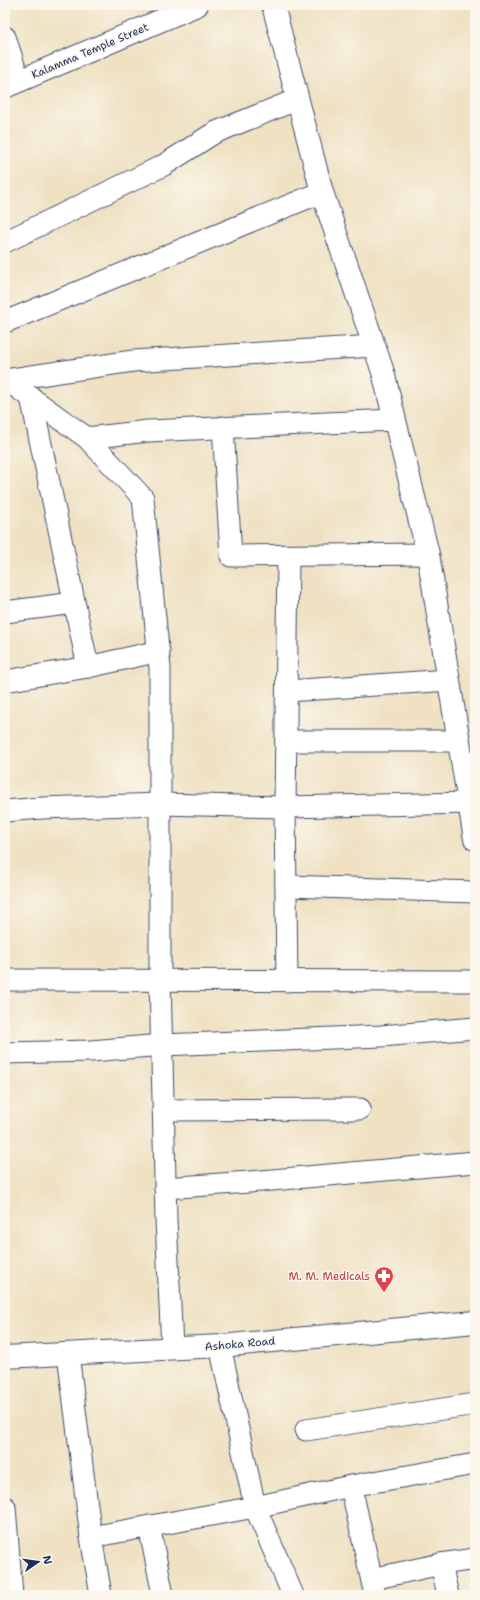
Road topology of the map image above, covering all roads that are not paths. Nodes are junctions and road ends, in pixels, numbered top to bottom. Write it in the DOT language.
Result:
graph roads {
  1 [pos="197,5"];
  2 [pos="273,5"];
  3 [pos="5,37"];
  4 [pos="12,84"];
  5 [pos="298,98"];
  6 [pos="322,192"];
  7 [pos="5,242"];
  8 [pos="5,322"];
  9 [pos="374,346"];
  10 [pos="5,379"];
  11 [pos="31,397"];
  12 [pos="394,420"];
  13 [pos="223,427"];
  14 [pos="87,438"];
  15 [pos="428,554"];
  16 [pos="288,556"];
  17 [pos="74,603"];
  18 [pos="5,612"];
  19 [pos="158,651"];
  20 [pos="88,667"];
  21 [pos="5,680"];
  22 [pos="449,680"];
  23 [pos="287,691"];
  24 [pos="286,741"];
  25 [pos="459,741"];
  26 [pos="470,803"];
  27 [pos="160,804"];
  28 [pos="285,807"];
  29 [pos="5,811"];
  30 [pos="475,839"];
  31 [pos="286,886"];
  32 [pos="475,892"];
  33 [pos="5,980"];
  34 [pos="160,980"];
  35 [pos="287,980"];
  36 [pos="475,981"];
  37 [pos="475,1028"];
  38 [pos="162,1045"];
  39 [pos="5,1053"];
  40 [pos="360,1109"];
  41 [pos="164,1110"];
  42 [pos="475,1162"];
  43 [pos="165,1188"];
  44 [pos="475,1322"];
  45 [pos="220,1346"];
  46 [pos="172,1348"];
  47 [pos="68,1354"];
  48 [pos="5,1357"];
  49 [pos="475,1404"];
  50 [pos="306,1430"];
  51 [pos="475,1464"];
  52 [pos="351,1486"];
  53 [pos="5,1507"];
  54 [pos="255,1507"];
  55 [pos="149,1526"];
  56 [pos="91,1537"];
  57 [pos="475,1559"];
  58 [pos="441,1564"];
  59 [pos="373,1587"];
  60 [pos="12,1595"];
  61 [pos="101,1595"];
  62 [pos="163,1595"];
  63 [pos="293,1595"];
  64 [pos="448,1595"];
  1 -- 4 [label="street, Kalamma Temple Street"];
  2 -- 5 [label="street"];
  3 -- 4 [label="street"];
  5 -- 6 [label="street"];
  5 -- 7 [label="street"];
  6 -- 8 [label="street"];
  6 -- 9 [label="street"];
  9 -- 10 [label="street"];
  9 -- 12 [label="street"];
  10 -- 11 [label="street"];
  11 -- 14 [label="street"];
  11 -- 17 [label="street"];
  12 -- 13 [label="street"];
  12 -- 15 [label="street"];
  13 -- 14 [label="street"];
  13 -- 16 [label="street"];
  14 -- 19 [label="street"];
  15 -- 16 [label="street"];
  15 -- 22 [label="street"];
  16 -- 23 [label="street"];
  17 -- 18 [label="street"];
  17 -- 20 [label="street"];
  19 -- 20 [label="street"];
  19 -- 27 [label="street"];
  20 -- 21 [label="street"];
  22 -- 23 [label="street"];
  22 -- 25 [label="street"];
  23 -- 24 [label="street"];
  24 -- 25 [label="street"];
  24 -- 28 [label="street"];
  25 -- 26 [label="street"];
  26 -- 28 [label="street"];
  26 -- 30 [label="street"];
  27 -- 28 [label="street"];
  27 -- 29 [label="street"];
  27 -- 34 [label="street"];
  28 -- 31 [label="street"];
  31 -- 32 [label="street"];
  31 -- 35 [label="street"];
  33 -- 34 [label="street"];
  34 -- 35 [label="street"];
  34 -- 38 [label="street"];
  35 -- 36 [label="street"];
  37 -- 38 [label="street"];
  38 -- 39 [label="street"];
  38 -- 41 [label="street"];
  40 -- 41 [label="street"];
  41 -- 43 [label="street"];
  42 -- 43 [label="street"];
  43 -- 46 [label="street"];
  44 -- 45 [label="street, Ashoka Road"];
  45 -- 46 [label="street, Ashoka Road"];
  45 -- 54 [label="street"];
  46 -- 47 [label="street, Ashoka Road"];
  47 -- 48 [label="street, Ashoka Road"];
  47 -- 56 [label="street"];
  49 -- 50 [label="street"];
  51 -- 52 [label="street"];
  52 -- 54 [label="street"];
  52 -- 59 [label="street"];
  53 -- 60 [label="street"];
  54 -- 55 [label="street"];
  54 -- 63 [label="street"];
  55 -- 56 [label="street"];
  55 -- 62 [label="street"];
  56 -- 61 [label="street"];
  57 -- 58 [label="street"];
  58 -- 59 [label="street"];
  58 -- 64 [label="street"];
}
